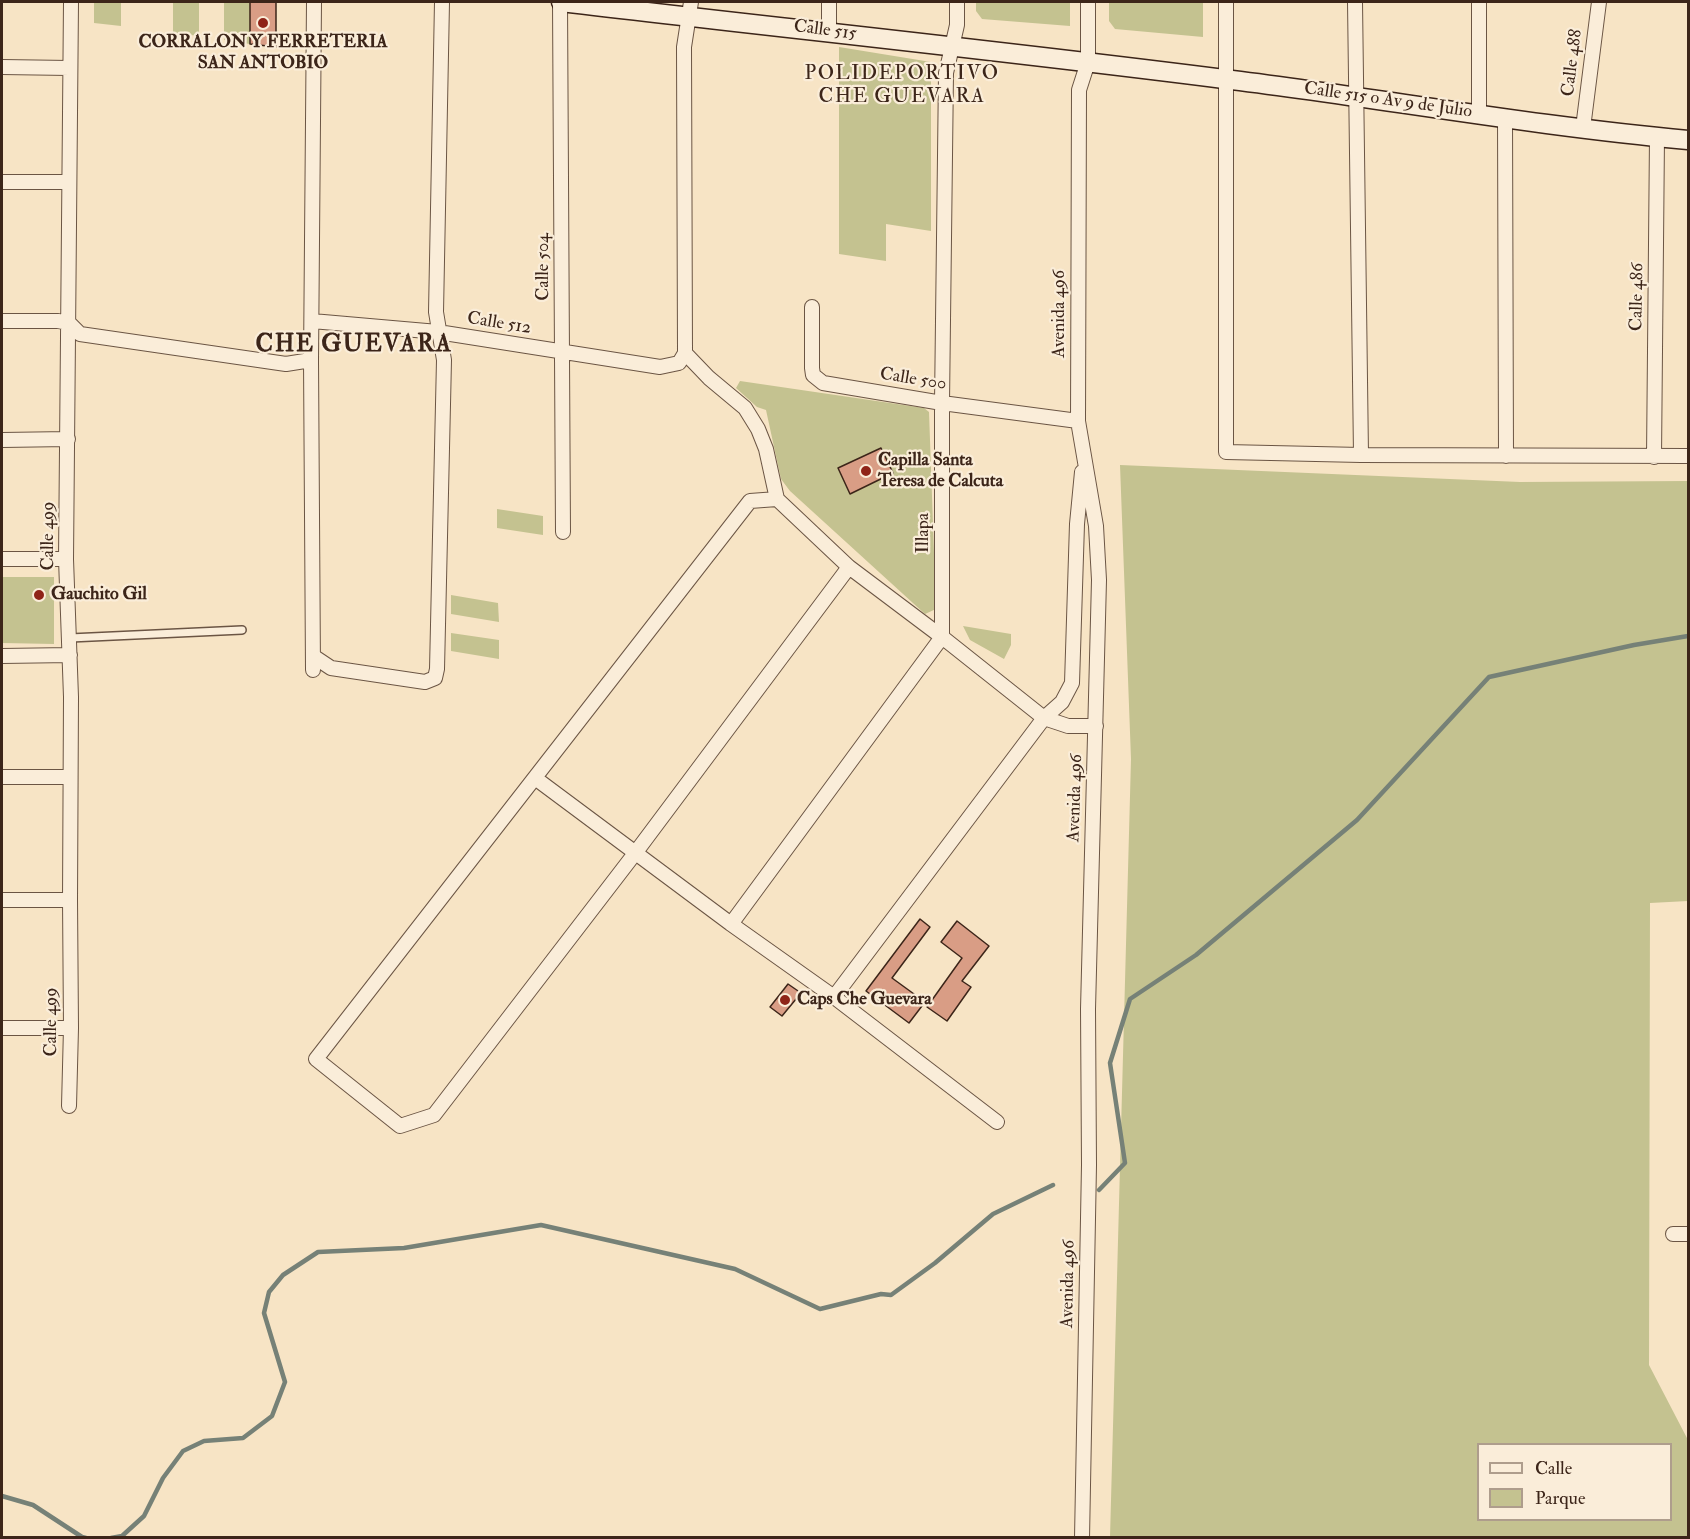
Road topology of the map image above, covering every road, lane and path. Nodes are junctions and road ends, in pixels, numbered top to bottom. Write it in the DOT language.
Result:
graph roads {
  1 [pos="71,2"];
  2 [pos="314,2"];
  3 [pos="442,2"];
  4 [pos="561,2"];
  5 [pos="829,2"];
  6 [pos="957,2"];
  7 [pos="1088,2"];
  8 [pos="1226,2"];
  9 [pos="1355,2"];
  10 [pos="1479,2"];
  11 [pos="1599,2"];
  12 [pos="689,9"];
  13 [pos="829,31"];
  14 [pos="953,47"];
  15 [pos="1088,62"];
  16 [pos="2,67"];
  17 [pos="69,68"];
  18 [pos="1227,79"];
  19 [pos="1356,96"];
  20 [pos="1479,113"];
  21 [pos="1505,117"];
  22 [pos="1583,128"];
  23 [pos="1657,137"];
  24 [pos="1689,140"];
  25 [pos="2,182"];
  26 [pos="69,182"];
  27 [pos="812,307"];
  28 [pos="2,321"];
  29 [pos="312,321"];
  30 [pos="69,323"];
  31 [pos="438,332"];
  32 [pos="563,352"];
  33 [pos="682,358"];
  34 [pos="311,360"];
  35 [pos="942,403"];
  36 [pos="1078,421"];
  37 [pos="68,439"];
  38 [pos="2,440"];
  39 [pos="1360,455"];
  40 [pos="1084,456"];
  41 [pos="1506,456"];
  42 [pos="1689,456"];
  43 [pos="1654,457"];
  44 [pos="777,499"];
  45 [pos="563,532"];
  46 [pos="66,558"];
  47 [pos="2,560"];
  48 [pos="849,567"];
  49 [pos="242,630"];
  50 [pos="942,637"];
  51 [pos="70,638"];
  52 [pos="69,655"];
  53 [pos="2,656"];
  54 [pos="1044,718"];
  55 [pos="1096,726"];
  56 [pos="2,777"];
  57 [pos="70,777"];
  58 [pos="535,777"];
  59 [pos="636,852"];
  60 [pos="2,900"];
  61 [pos="70,900"];
  62 [pos="731,924"];
  63 [pos="834,997"];
  64 [pos="2,1028"];
  65 [pos="71,1028"];
  66 [pos="69,1106"];
  67 [pos="997,1122"];
  68 [pos="1673,1234"];
  69 [pos="1689,1234"];
  70 [pos="1082,1538"];
  1 -- 17 [label="street, Calle 499"];
  2 -- 29 [label="street"];
  3 -- 31 [label="street"];
  4 -- 12 [label="street, Calle 515"];
  4 -- 32 [label="street, Calle 504"];
  5 -- 13 [label="street"];
  6 -- 14 [label="street, Illapa"];
  7 -- 15 [label="street, Avenida 496"];
  8 -- 18 [label="street"];
  9 -- 19 [label="street"];
  10 -- 20 [label="street"];
  11 -- 22 [label="street, Calle 488"];
  12 -- 13 [label="street, Calle 515"];
  12 -- 33 [label="street"];
  13 -- 14 [label="street, Calle 515"];
  14 -- 15 [label="street, Calle 515"];
  14 -- 35 [label="street, Illapa"];
  15 -- 18 [label="street, Calle 515 o Av 9 de Julio"];
  15 -- 36 [label="street, Avenida 496"];
  16 -- 17 [label="street"];
  17 -- 26 [label="street, Calle 499"];
  18 -- 19 [label="street, Calle 515 o Av 9 de Julio"];
  18 -- 39 [label="street"];
  19 -- 20 [label="street, Calle 515 o Av 9 de Julio"];
  19 -- 39 [label="street"];
  20 -- 21 [label="street, Calle 515 o Av 9 de Julio"];
  21 -- 22 [label="street, Calle 515 o Av 9 de Julio"];
  21 -- 41 [label="street"];
  22 -- 23 [label="street, Calle 515 o Av 9 de Julio"];
  23 -- 24 [label="street, Calle 515 o Av 9 de Julio"];
  23 -- 43 [label="street, Calle 486"];
  25 -- 26 [label="street"];
  26 -- 30 [label="street, Calle 499"];
  27 -- 35 [label="street, Calle 500"];
  28 -- 30 [label="street"];
  29 -- 31 [label="street, Calle 512"];
  29 -- 34 [label="street"];
  30 -- 34 [label="street"];
  30 -- 37 [label="street, Calle 499"];
  31 -- 32 [label="street, Calle 512"];
  31 -- 34 [label="street"];
  32 -- 33 [label="street, Calle 512"];
  32 -- 45 [label="street, Calle 504"];
  33 -- 44 [label="street"];
  35 -- 36 [label="street, Calle 500"];
  35 -- 50 [label="street, Illapa"];
  36 -- 40 [label="street, Avenida 496"];
  37 -- 38 [label="street"];
  37 -- 46 [label="street, Calle 499"];
  39 -- 41 [label="street"];
  40 -- 54 [label="street"];
  40 -- 55 [label="street, Avenida 496"];
  41 -- 43 [label="street"];
  42 -- 43 [label="street"];
  44 -- 48 [label="street"];
  44 -- 58 [label="street"];
  46 -- 47 [label="street"];
  46 -- 51 [label="street, Calle 499"];
  48 -- 50 [label="street"];
  48 -- 59 [label="street"];
  49 -- 51 [label="lane"];
  50 -- 54 [label="street"];
  50 -- 62 [label="street"];
  51 -- 52 [label="street, Calle 499"];
  52 -- 53 [label="street"];
  52 -- 57 [label="street, Calle 499"];
  54 -- 55 [label="street"];
  54 -- 63 [label="street"];
  55 -- 70 [label="street, Avenida 496"];
  56 -- 57 [label="street"];
  57 -- 61 [label="street, Calle 499"];
  58 -- 59 [label="street"];
  58 -- 59 [label="street"];
  59 -- 62 [label="street"];
  60 -- 61 [label="street"];
  61 -- 65 [label="street, Calle 499"];
  62 -- 63 [label="street"];
  63 -- 67 [label="street"];
  64 -- 65 [label="street"];
  65 -- 66 [label="street, Calle 499"];
  68 -- 69 [label="street"];
}
